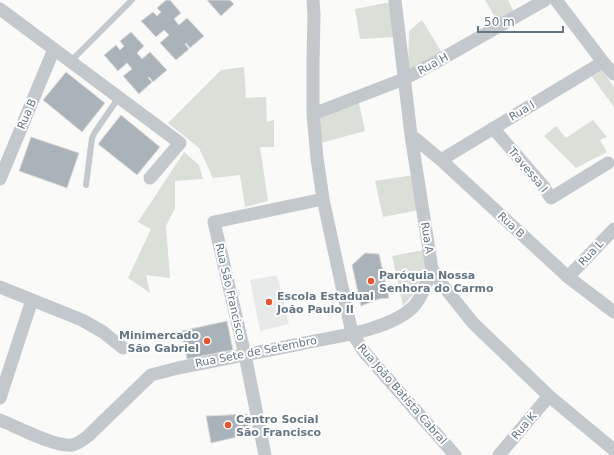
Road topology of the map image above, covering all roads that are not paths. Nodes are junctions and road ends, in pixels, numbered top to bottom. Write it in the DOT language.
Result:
graph roads {
  1 [pos="132,0"];
  2 [pos="313,0"];
  3 [pos="394,0"];
  4 [pos="545,0"];
  5 [pos="556,0"];
  6 [pos="0,9"];
  7 [pos="54,48"];
  8 [pos="71,61"];
  9 [pos="603,62"];
  10 [pos="614,74"];
  11 [pos="404,79"];
  12 [pos="119,97"];
  13 [pos="313,114"];
  14 [pos="493,128"];
  15 [pos="411,135"];
  16 [pos="441,160"];
  17 [pos="608,163"];
  18 [pos="150,178"];
  19 [pos="0,179"];
  20 [pos="86,185"];
  21 [pos="323,199"];
  22 [pos="614,229"];
  23 [pos="432,269"];
  24 [pos="568,277"];
  25 [pos="0,287"];
  26 [pos="32,300"];
  27 [pos="614,312"];
  28 [pos="352,333"];
  29 [pos="123,348"];
  30 [pos="245,355"];
  31 [pos="549,396"];
  32 [pos="0,398"];
  33 [pos="0,420"];
  34 [pos="614,450"];
  35 [pos="265,455"];
  36 [pos="455,455"];
  37 [pos="499,455"];
  1 -- 8 [label="lane"];
  2 -- 13 [label="street, Rua João Batista Cabral"];
  3 -- 11 [label="street, Rua A"];
  4 -- 11 [label="street, Rua H"];
  5 -- 9 [label="street"];
  6 -- 7 [label="street"];
  7 -- 8 [label="street"];
  7 -- 19 [label="street, Rua B"];
  8 -- 12 [label="street"];
  9 -- 10 [label="street"];
  9 -- 14 [label="street, Rua I"];
  11 -- 13 [label="street, Rua H"];
  11 -- 15 [label="street, Rua A"];
  12 -- 18 [label="street"];
  12 -- 20 [label="lane"];
  13 -- 21 [label="street, Rua João Batista Cabral"];
  14 -- 16 [label="street, Rua I"];
  14 -- 17 [label="street, Travessa I"];
  15 -- 16 [label="street, Rua B"];
  15 -- 23 [label="street, Rua A"];
  16 -- 24 [label="street, Rua B"];
  21 -- 28 [label="street, Rua João Batista Cabral"];
  21 -- 30 [label="street, Rua São Francisco"];
  22 -- 24 [label="street, Rua L"];
  23 -- 28 [label="street, Rua Sete de Setembro"];
  23 -- 31 [label="street, Rua A"];
  24 -- 27 [label="street, Rua B"];
  25 -- 26 [label="street"];
  26 -- 29 [label="street"];
  26 -- 32 [label="street"];
  28 -- 30 [label="street, Rua Sete de Setembro"];
  28 -- 36 [label="street, Rua João Batista Cabral"];
  30 -- 33 [label="street, Rua Sete de Setembro"];
  30 -- 35 [label="street, Rua São Francisco"];
  31 -- 34 [label="street, Rua A"];
  31 -- 37 [label="street, Rua K"];
}
